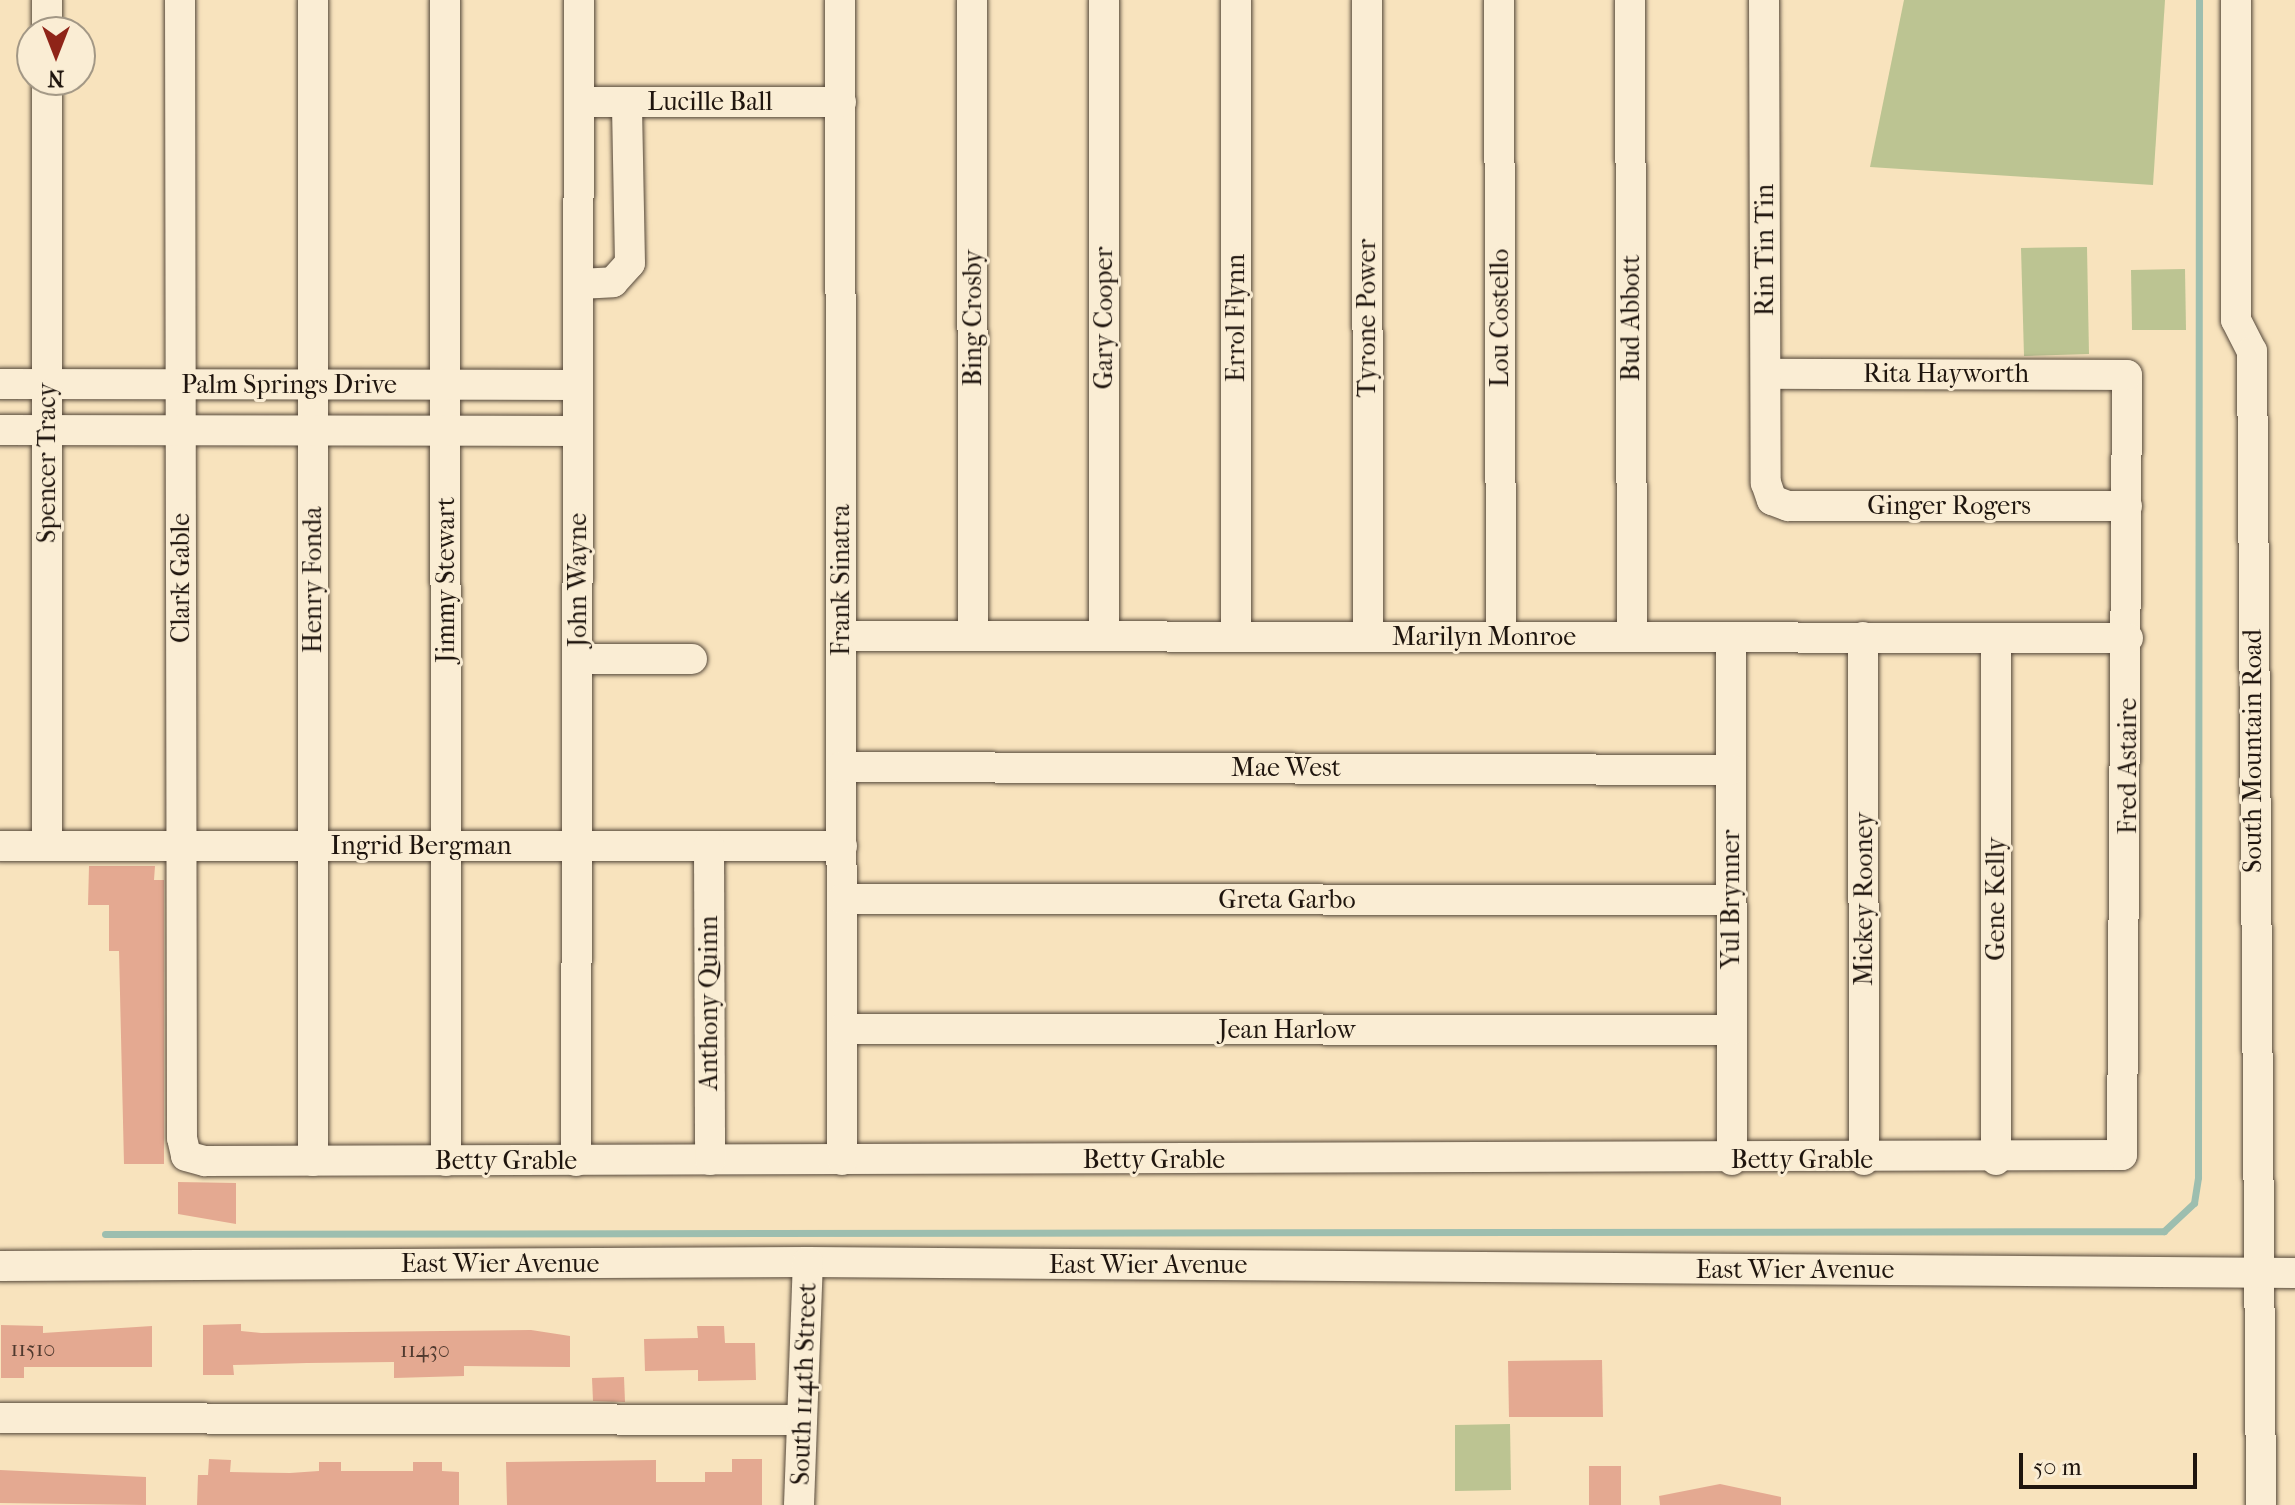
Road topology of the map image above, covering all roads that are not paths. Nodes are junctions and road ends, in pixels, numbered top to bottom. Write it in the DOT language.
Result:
graph roads {
  1 [pos="180,0"];
  2 [pos="313,0"];
  3 [pos="445,0"];
  4 [pos="579,0"];
  5 [pos="840,0"];
  6 [pos="972,0"];
  7 [pos="1104,0"];
  8 [pos="1236,0"];
  9 [pos="1367,0"];
  10 [pos="1499,0"];
  11 [pos="1630,0"];
  12 [pos="1764,0"];
  13 [pos="2236,0"];
  14 [pos="47,96"];
  15 [pos="579,102"];
  16 [pos="627,102"];
  17 [pos="841,102"];
  18 [pos="579,284"];
  19 [pos="1766,374"];
  20 [pos="2127,375"];
  21 [pos="0,384"];
  22 [pos="47,384"];
  23 [pos="180,384"];
  24 [pos="313,385"];
  25 [pos="445,385"];
  26 [pos="578,385"];
  27 [pos="0,430"];
  28 [pos="47,430"];
  29 [pos="180,430"];
  30 [pos="313,431"];
  31 [pos="446,431"];
  32 [pos="578,431"];
  33 [pos="1772,500"];
  34 [pos="2127,506"];
  35 [pos="841,636"];
  36 [pos="973,636"];
  37 [pos="1104,636"];
  38 [pos="1236,636"];
  39 [pos="1368,637"];
  40 [pos="1501,637"];
  41 [pos="1632,637"];
  42 [pos="1731,637"];
  43 [pos="1863,637"];
  44 [pos="1996,638"];
  45 [pos="2128,638"];
  46 [pos="578,659"];
  47 [pos="692,659"];
  48 [pos="841,767"];
  49 [pos="1731,770"];
  50 [pos="0,846"];
  51 [pos="47,846"];
  52 [pos="181,846"];
  53 [pos="313,846"];
  54 [pos="446,846"];
  55 [pos="577,846"];
  56 [pos="709,846"];
  57 [pos="842,846"];
  58 [pos="842,899"];
  59 [pos="1731,900"];
  60 [pos="842,1029"];
  61 [pos="1732,1030"];
  62 [pos="2122,1155"];
  63 [pos="186,1156"];
  64 [pos="710,1160"];
  65 [pos="842,1160"];
  66 [pos="1732,1160"];
  67 [pos="1864,1160"];
  68 [pos="1996,1160"];
  69 [pos="313,1161"];
  70 [pos="446,1161"];
  71 [pos="576,1161"];
  72 [pos="808,1262"];
  73 [pos="0,1266"];
  74 [pos="2254,1273"];
  75 [pos="2295,1273"];
  76 [pos="0,1418"];
  77 [pos="800,1420"];
  78 [pos="799,1505"];
  79 [pos="2261,1505"];
  1 -- 23 [label="street, Clark Gable"];
  2 -- 24 [label="street, Henry Fonda"];
  3 -- 25 [label="street, Jimmy Stewart"];
  4 -- 15 [label="street, John Wayne"];
  5 -- 17 [label="street, Frank Sinatra"];
  6 -- 36 [label="street, Bing Crosby"];
  7 -- 37 [label="street, Gary Cooper"];
  8 -- 38 [label="street, Errol Flynn"];
  9 -- 39 [label="street, Tyrone Power"];
  10 -- 40 [label="street, Lou Costello"];
  11 -- 41 [label="street, Bud Abbott"];
  12 -- 19 [label="street, Rin Tin Tin"];
  13 -- 74 [label="street, South Mountain Road"];
  14 -- 22 [label="street, Spencer Tracy"];
  15 -- 16 [label="street, Lucille Ball"];
  15 -- 18 [label="street, John Wayne"];
  16 -- 17 [label="street, Lucille Ball"];
  16 -- 18 [label="street"];
  17 -- 35 [label="street, Frank Sinatra"];
  18 -- 26 [label="street, John Wayne"];
  19 -- 20 [label="street, Rita Hayworth"];
  19 -- 33 [label="street, Rin Tin Tin"];
  20 -- 34 [label="street, Fred Astaire"];
  21 -- 22 [label="street, Palm Springs Drive"];
  22 -- 23 [label="street, Palm Springs Drive"];
  22 -- 28 [label="street, Spencer Tracy"];
  23 -- 24 [label="street, Palm Springs Drive"];
  23 -- 29 [label="street, Clark Gable"];
  24 -- 25 [label="street, Palm Springs Drive"];
  24 -- 30 [label="street, Henry Fonda"];
  25 -- 26 [label="street, Palm Springs Drive"];
  25 -- 31 [label="street, Jimmy Stewart"];
  26 -- 32 [label="street, John Wayne"];
  27 -- 28 [label="street, Palm Springs Drive"];
  28 -- 29 [label="street, Palm Springs Drive"];
  28 -- 51 [label="street, Spencer Tracy"];
  29 -- 30 [label="street, Palm Springs Drive"];
  29 -- 52 [label="street, Clark Gable"];
  30 -- 31 [label="street, Palm Springs Drive"];
  30 -- 53 [label="street, Henry Fonda"];
  31 -- 32 [label="street, Palm Springs Drive"];
  31 -- 54 [label="street, Jimmy Stewart"];
  32 -- 46 [label="street, John Wayne"];
  33 -- 34 [label="street, Ginger Rogers"];
  34 -- 45 [label="street, Fred Astaire"];
  35 -- 36 [label="street, Marilyn Monroe"];
  35 -- 48 [label="street, Frank Sinatra"];
  36 -- 37 [label="street, Marilyn Monroe"];
  37 -- 38 [label="street, Marilyn Monroe"];
  38 -- 39 [label="street, Marilyn Monroe"];
  39 -- 40 [label="street, Marilyn Monroe"];
  40 -- 41 [label="street, Marilyn Monroe"];
  41 -- 42 [label="street, Marilyn Monroe"];
  42 -- 43 [label="street, Marilyn Monroe"];
  42 -- 49 [label="street, Yul Brynner"];
  43 -- 44 [label="street, Marilyn Monroe"];
  43 -- 67 [label="street, Mickey Rooney"];
  44 -- 45 [label="street, Marilyn Monroe"];
  44 -- 68 [label="street, Gene Kelly"];
  45 -- 62 [label="street, Fred Astaire"];
  46 -- 47 [label="street"];
  46 -- 55 [label="street, John Wayne"];
  48 -- 49 [label="street, Mae West"];
  48 -- 57 [label="street, Frank Sinatra"];
  49 -- 59 [label="street, Yul Brynner"];
  50 -- 51 [label="street, Ingrid Bergman"];
  51 -- 52 [label="street, Ingrid Bergman"];
  52 -- 53 [label="street, Ingrid Bergman"];
  52 -- 63 [label="street, Clark Gable"];
  53 -- 54 [label="street, Ingrid Bergman"];
  53 -- 69 [label="street, Henry Fonda"];
  54 -- 55 [label="street, Ingrid Bergman"];
  54 -- 70 [label="street, Jimmy Stewart"];
  55 -- 56 [label="street, Ingrid Bergman"];
  55 -- 71 [label="street, John Wayne"];
  56 -- 57 [label="street, Ingrid Bergman"];
  56 -- 64 [label="street, Anthony Quinn"];
  57 -- 58 [label="street, Frank Sinatra"];
  58 -- 59 [label="street, Greta Garbo"];
  58 -- 60 [label="street, Frank Sinatra"];
  59 -- 61 [label="street, Yul Brynner"];
  60 -- 61 [label="street, Jean Harlow"];
  60 -- 65 [label="street, Frank Sinatra"];
  61 -- 66 [label="street, Yul Brynner"];
  62 -- 68 [label="street, Betty Grable"];
  63 -- 69 [label="street, Betty Grable"];
  64 -- 65 [label="street, Betty Grable"];
  64 -- 71 [label="street, Betty Grable"];
  65 -- 66 [label="street, Betty Grable"];
  66 -- 67 [label="street, Betty Grable"];
  67 -- 68 [label="street, Betty Grable"];
  69 -- 70 [label="street, Betty Grable"];
  70 -- 71 [label="street, Betty Grable"];
  72 -- 73 [label="street, East Wier Avenue"];
  72 -- 74 [label="street, East Wier Avenue"];
  72 -- 77 [label="street, South 114th Street"];
  74 -- 75 [label="street, East Wier Avenue"];
  74 -- 79 [label="street, South Mountain Road"];
  76 -- 77 [label="street"];
  77 -- 78 [label="street, South 114th Street"];
}
